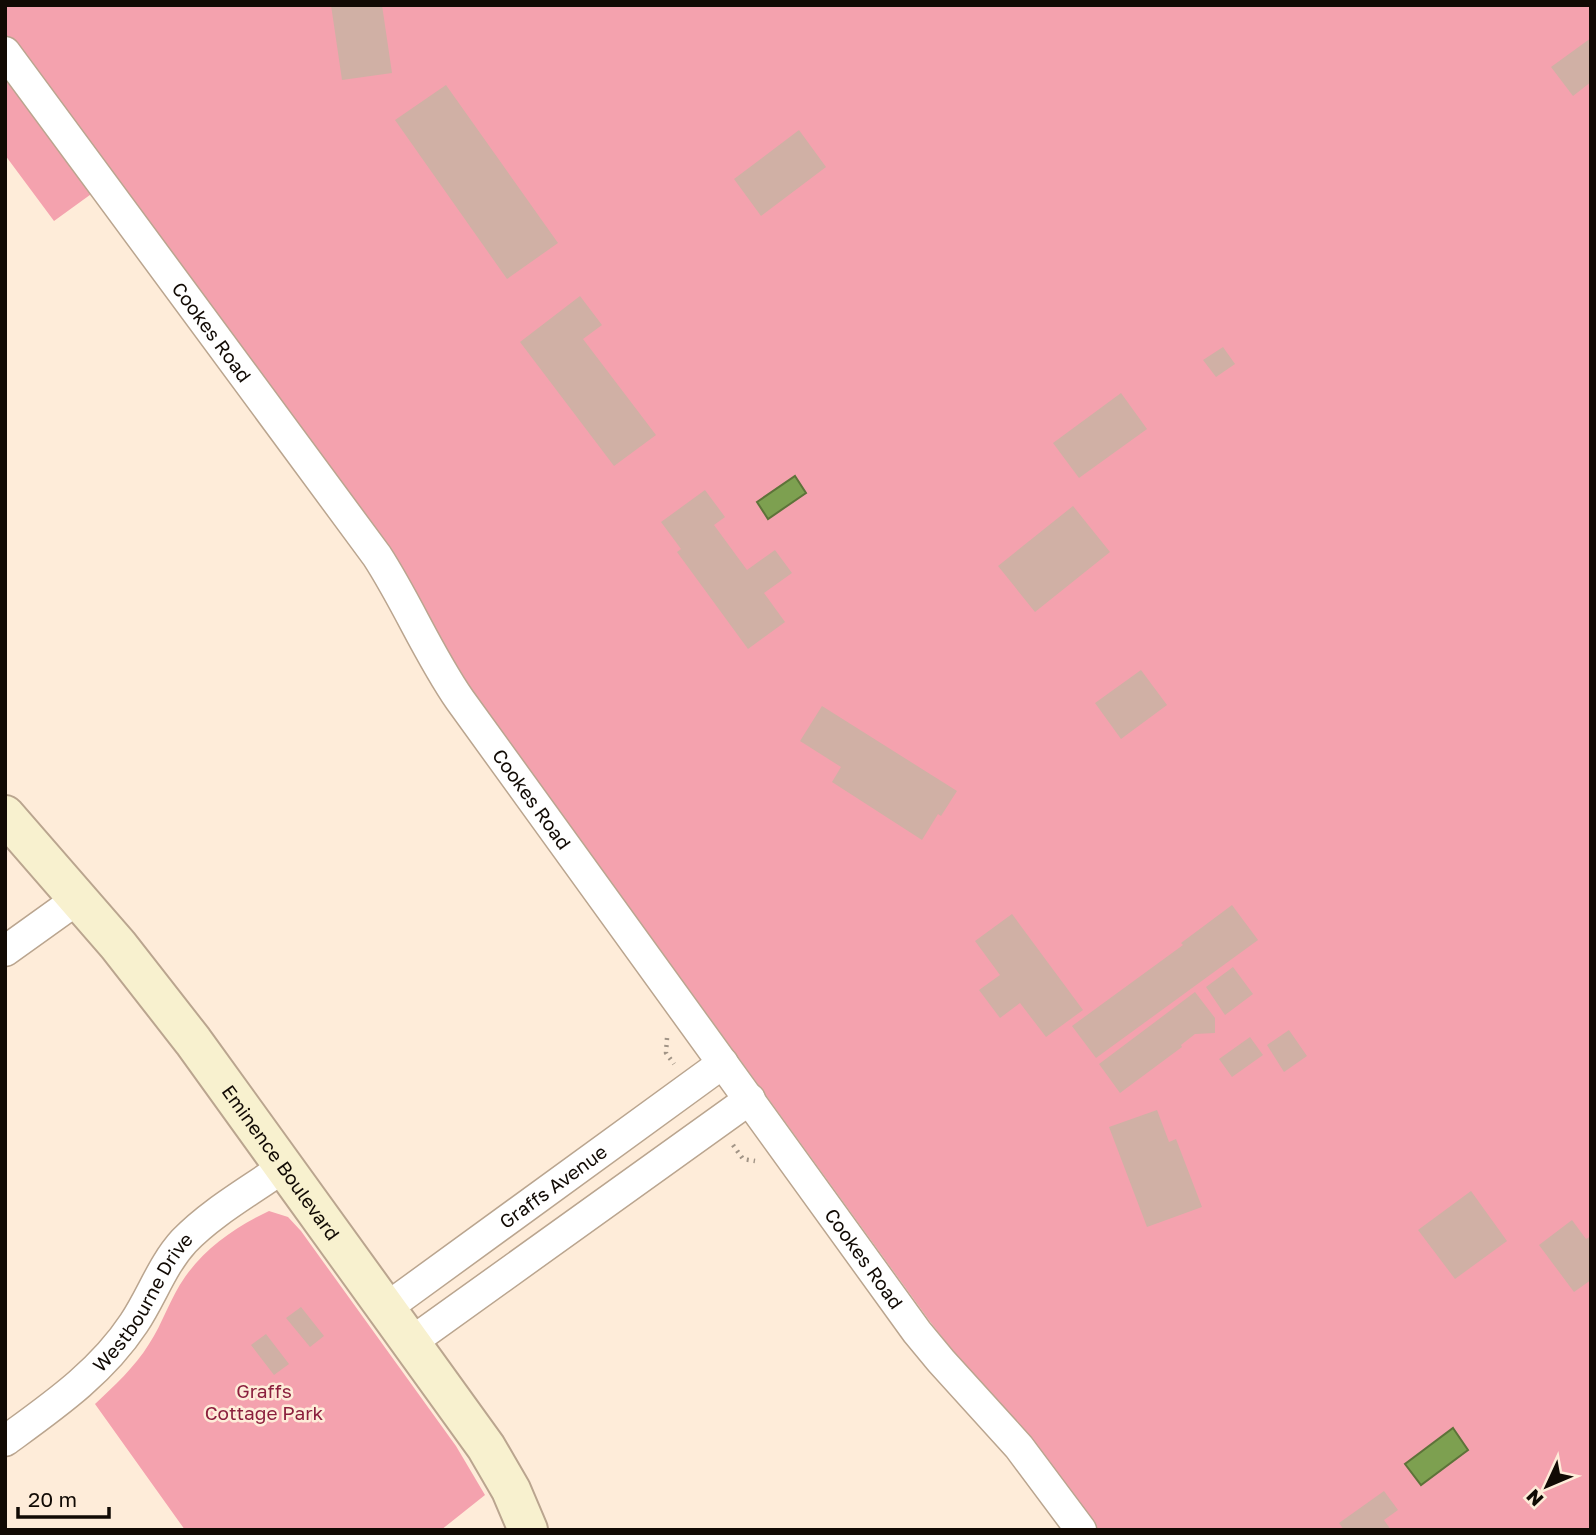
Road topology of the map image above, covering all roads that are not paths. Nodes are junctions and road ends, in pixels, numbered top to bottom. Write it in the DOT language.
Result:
graph roads {
  1 [pos="5,51"];
  2 [pos="5,816"];
  3 [pos="79,898"];
  4 [pos="5,951"];
  5 [pos="723,1063"];
  6 [pos="750,1099"];
  7 [pos="282,1168"];
  8 [pos="385,1309"];
  9 [pos="410,1343"];
  10 [pos="5,1441"];
  11 [pos="528,1530"];
  12 [pos="1081,1530"];
  1 -- 5 [label="street, Cookes Road"];
  2 -- 3 [label="street, Eminence Boulevard"];
  3 -- 4 [label="street"];
  3 -- 7 [label="street, Eminence Boulevard"];
  5 -- 6 [label="street, Cookes Road"];
  5 -- 8 [label="street, Graffs Avenue"];
  6 -- 9 [label="street"];
  6 -- 12 [label="street, Cookes Road"];
  7 -- 8 [label="street, Eminence Boulevard"];
  7 -- 10 [label="street, Westbourne Drive"];
  8 -- 9 [label="street, Eminence Boulevard"];
  9 -- 11 [label="street, Eminence Boulevard"];
}
